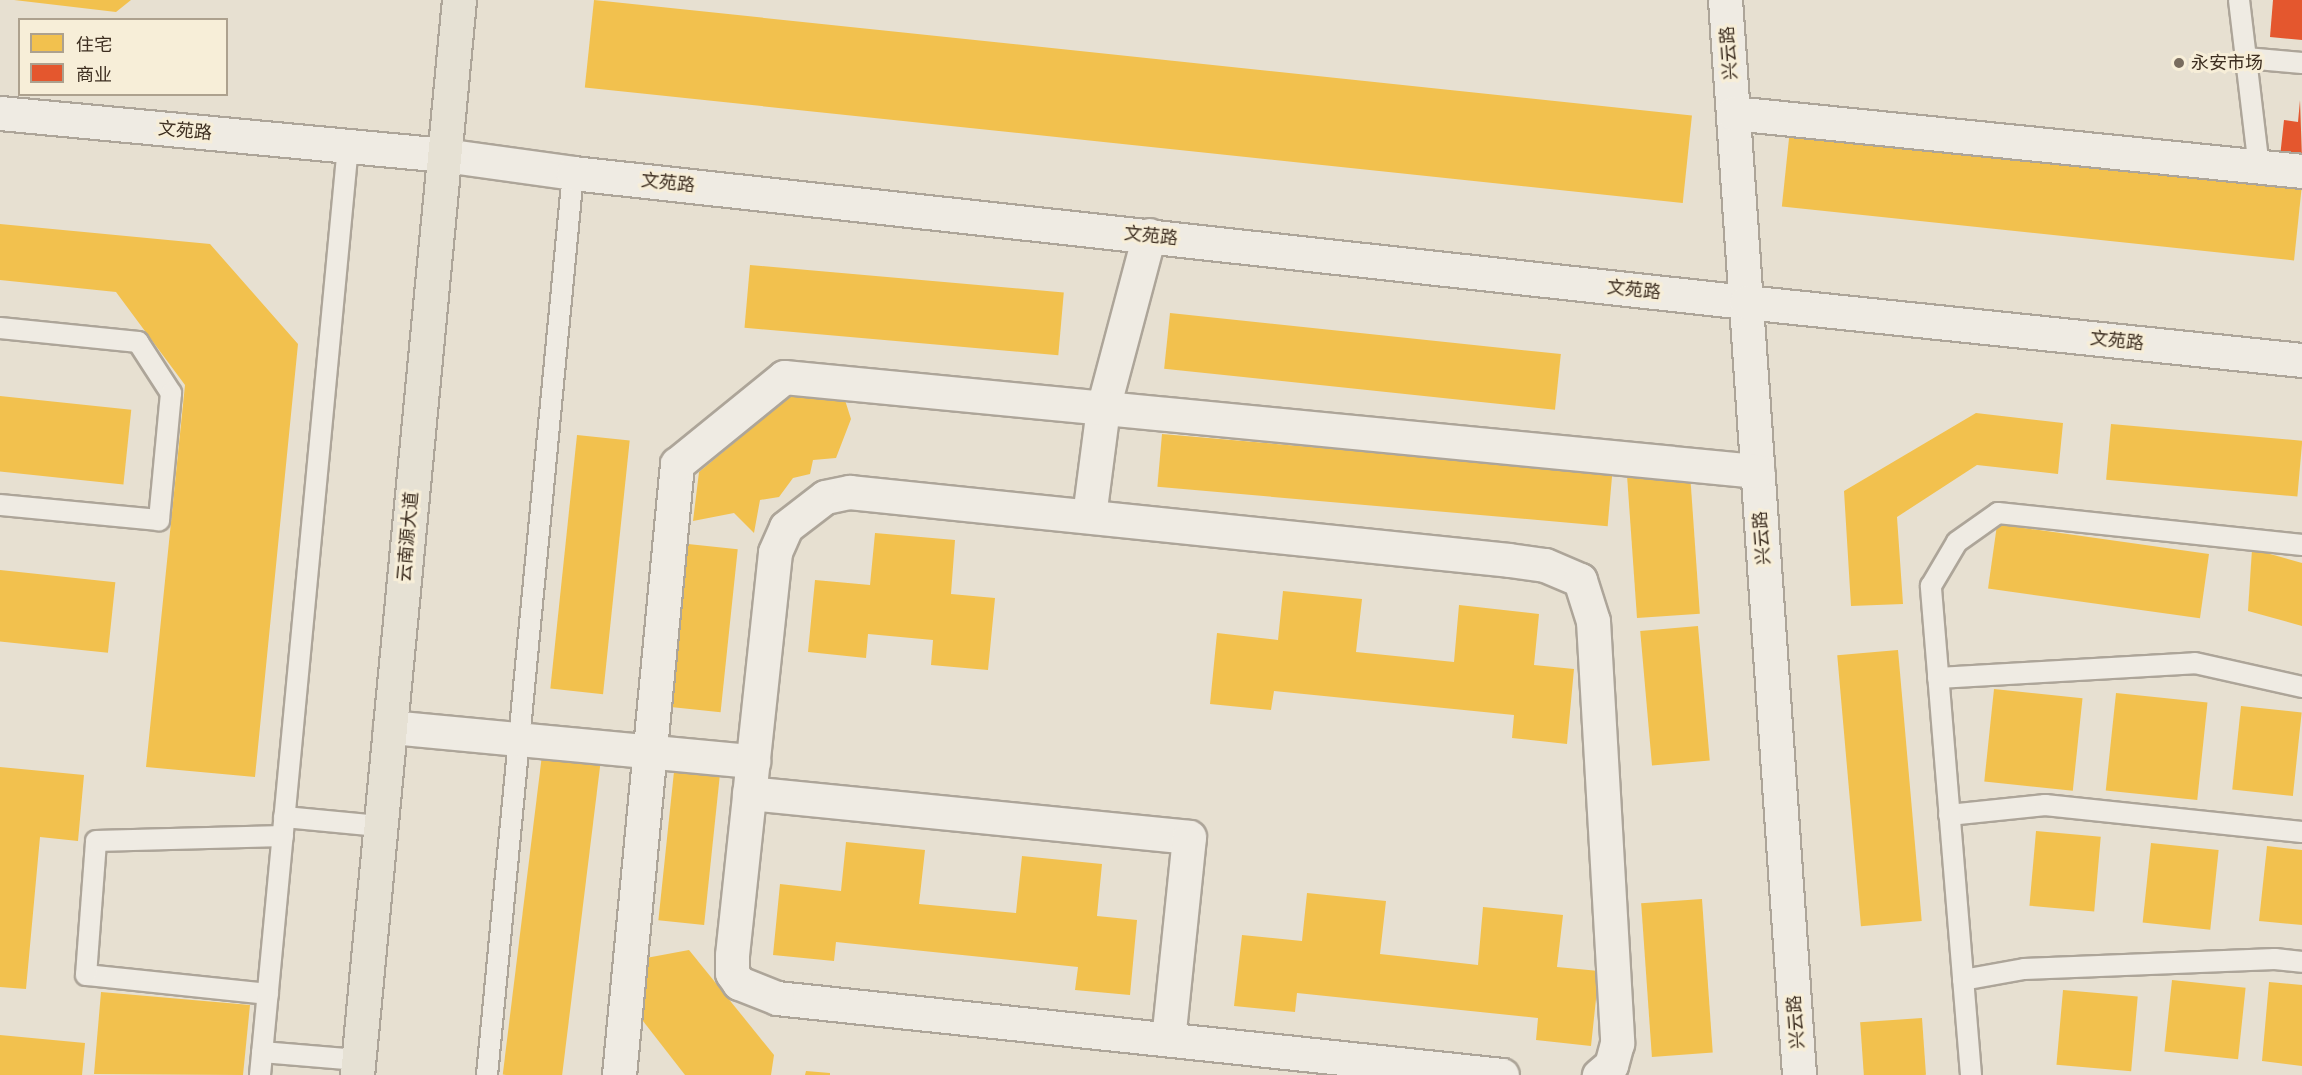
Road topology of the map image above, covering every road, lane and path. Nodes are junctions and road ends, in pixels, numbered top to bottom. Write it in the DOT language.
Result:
graph roads {
  1 [pos="459,0"];
  2 [pos="1725,0"];
  3 [pos="2239,0"];
  4 [pos="2246,58"];
  5 [pos="2302,63"];
  6 [pos="0,113"];
  7 [pos="1733,114"];
  8 [pos="348,146"];
  9 [pos="444,155"];
  10 [pos="2259,167"];
  11 [pos="2302,171"];
  12 [pos="573,173"];
  13 [pos="1149,236"];
  14 [pos="1746,302"];
  15 [pos="0,328"];
  16 [pos="2302,360"];
  17 [pos="1102,408"];
  18 [pos="1757,471"];
  19 [pos="0,505"];
  20 [pos="1089,516"];
  21 [pos="2302,545"];
  22 [pos="1938,678"];
  23 [pos="2302,687"];
  24 [pos="390,727"];
  25 [pos="519,740"];
  26 [pos="650,752"];
  27 [pos="753,761"];
  28 [pos="749,794"];
  29 [pos="1949,814"];
  30 [pos="380,826"];
  31 [pos="284,827"];
  32 [pos="2302,832"];
  33 [pos="2302,962"];
  34 [pos="1963,980"];
  35 [pos="268,993"];
  36 [pos="1168,1039"];
  37 [pos="262,1052"];
  38 [pos="358,1067"];
  39 [pos="260,1075"];
  40 [pos="487,1075"];
  41 [pos="619,1075"];
  42 [pos="1502,1075"];
  43 [pos="1599,1075"];
  44 [pos="1799,1075"];
  45 [pos="1971,1075"];
  1 -- 9 [label="main road, 云南源大道"];
  2 -- 7 [label="street, 兴云路"];
  3 -- 4 [label="lane"];
  4 -- 5 [label="lane"];
  4 -- 10 [label="lane"];
  6 -- 8 [label="street, 文苑路"];
  7 -- 10 [label="street"];
  7 -- 14 [label="street, 兴云路"];
  8 -- 9 [label="street, 文苑路"];
  8 -- 31 [label="lane"];
  9 -- 12 [label="street, 文苑路"];
  9 -- 24 [label="main road, 云南源大道"];
  10 -- 11 [label="street"];
  12 -- 13 [label="street, 文苑路"];
  12 -- 25 [label="lane"];
  13 -- 14 [label="street, 文苑路"];
  13 -- 17 [label="street"];
  14 -- 16 [label="street, 文苑路"];
  14 -- 18 [label="street, 兴云路"];
  15 -- 19 [label="lane"];
  17 -- 18 [label="street"];
  17 -- 20 [label="street"];
  17 -- 26 [label="street"];
  18 -- 44 [label="street, 兴云路"];
  20 -- 27 [label="street"];
  20 -- 43 [label="street"];
  21 -- 22 [label="lane"];
  22 -- 23 [label="lane"];
  22 -- 29 [label="lane"];
  24 -- 25 [label="street"];
  24 -- 30 [label="main road, 云南源大道"];
  25 -- 26 [label="street"];
  25 -- 40 [label="lane"];
  26 -- 27 [label="street"];
  26 -- 41 [label="street"];
  27 -- 28 [label="street"];
  28 -- 36 [label="street"];
  28 -- 36 [label="street"];
  29 -- 32 [label="lane"];
  29 -- 34 [label="lane"];
  30 -- 31 [label="lane"];
  30 -- 38 [label="main road, 云南源大道"];
  31 -- 35 [label="lane"];
  31 -- 35 [label="lane"];
  33 -- 34 [label="lane"];
  34 -- 45 [label="lane"];
  35 -- 37 [label="lane"];
  36 -- 42 [label="street"];
  37 -- 38 [label="lane"];
  37 -- 39 [label="lane"];
}
